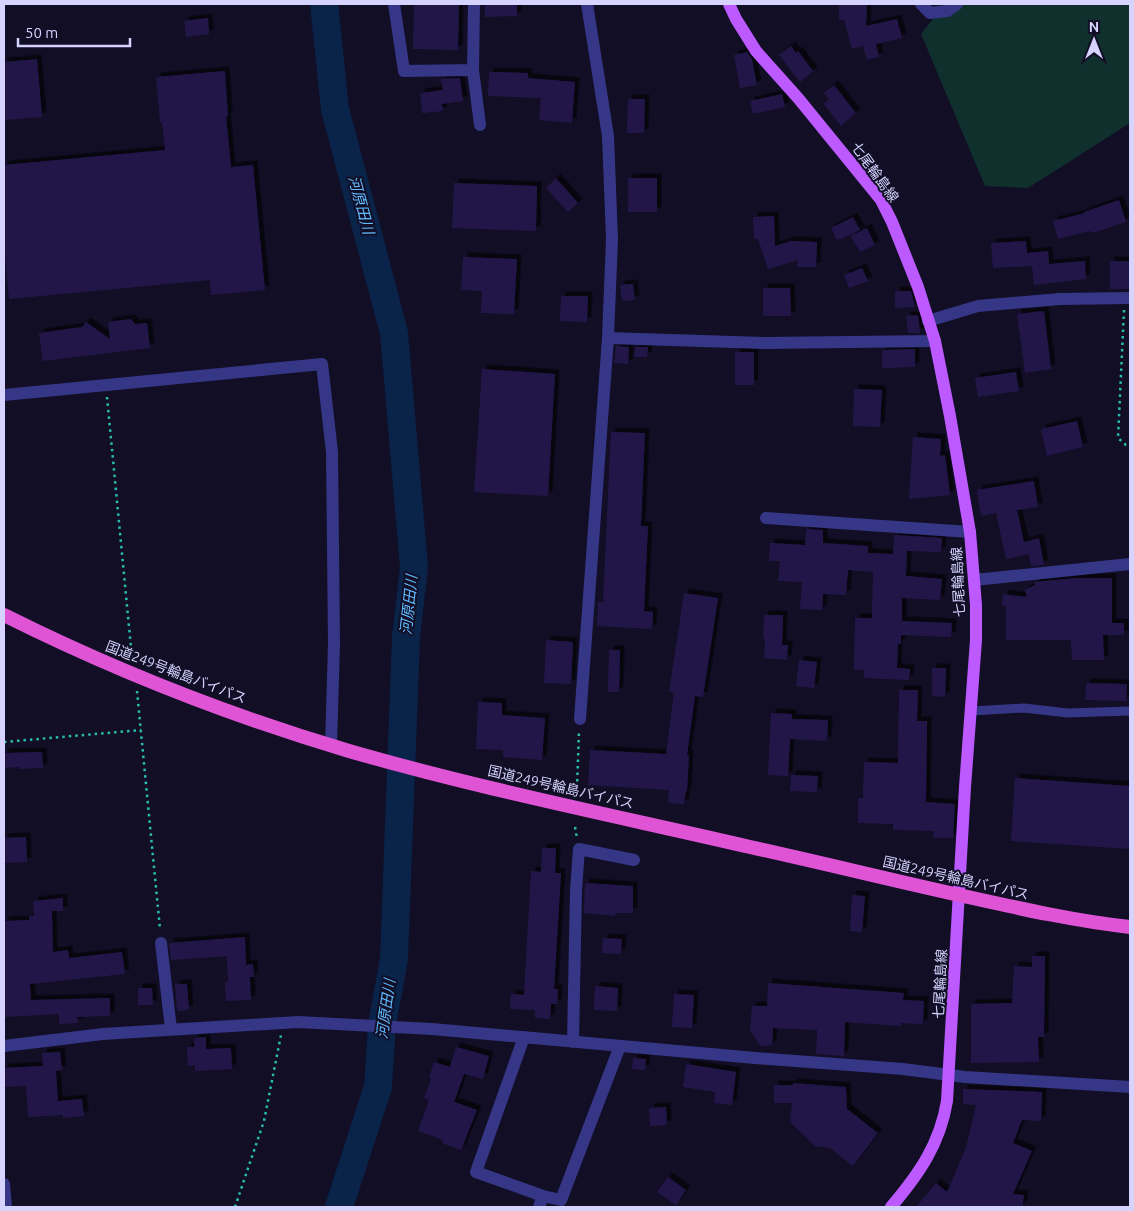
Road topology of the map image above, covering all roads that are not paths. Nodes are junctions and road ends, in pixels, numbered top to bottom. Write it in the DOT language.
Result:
graph roads {
  1 [pos="394,4"];
  2 [pos="474,4"];
  3 [pos="586,4"];
  4 [pos="729,4"];
  5 [pos="921,4"];
  6 [pos="957,4"];
  7 [pos="473,70"];
  8 [pos="480,125"];
  9 [pos="1127,298"];
  10 [pos="928,321"];
  11 [pos="608,338"];
  12 [pos="935,341"];
  13 [pos="4,395"];
  14 [pos="766,518"];
  15 [pos="970,532"];
  16 [pos="1130,564"];
  17 [pos="974,580"];
  18 [pos="4,615"];
  19 [pos="972,711"];
  20 [pos="1130,711"];
  21 [pos="580,719"];
  22 [pos="331,745"];
  23 [pos="634,860"];
  24 [pos="960,896"];
  25 [pos="1130,927"];
  26 [pos="161,943"];
  27 [pos="171,1029"];
  28 [pos="524,1037"];
  29 [pos="573,1042"];
  30 [pos="4,1046"];
  31 [pos="620,1046"];
  32 [pos="950,1074"];
  33 [pos="1130,1087"];
  34 [pos="4,1184"];
  35 [pos="541,1202"];
  36 [pos="6,1207"];
  37 [pos="892,1207"];
  1 -- 7 [label="street"];
  2 -- 7 [label="street"];
  3 -- 11 [label="street"];
  4 -- 10 [label="main road, 七尾輪島線"];
  5 -- 6 [label="street"];
  7 -- 8 [label="street"];
  9 -- 10 [label="street"];
  10 -- 12 [label="main road, 七尾輪島線"];
  11 -- 12 [label="street"];
  11 -- 21 [label="street"];
  12 -- 15 [label="main road, 七尾輪島線"];
  13 -- 22 [label="street"];
  14 -- 15 [label="street"];
  15 -- 17 [label="main road, 七尾輪島線"];
  16 -- 17 [label="street"];
  17 -- 19 [label="main road, 七尾輪島線"];
  18 -- 22 [label="highway, 国道249号輪島バイパス"];
  19 -- 20 [label="lane"];
  19 -- 24 [label="main road, 七尾輪島線"];
  22 -- 24 [label="highway, 国道249号輪島バイパス"];
  23 -- 29 [label="street"];
  24 -- 25 [label="highway, 国道249号輪島バイパス"];
  24 -- 32 [label="main road, 七尾輪島線"];
  26 -- 27 [label="street"];
  27 -- 28 [label="street"];
  27 -- 30 [label="street"];
  28 -- 29 [label="street"];
  28 -- 35 [label="street"];
  29 -- 31 [label="street"];
  31 -- 32 [label="street"];
  31 -- 35 [label="street"];
  32 -- 33 [label="street"];
  32 -- 37 [label="main road, 七尾輪島線"];
  34 -- 36 [label="street"];
}
